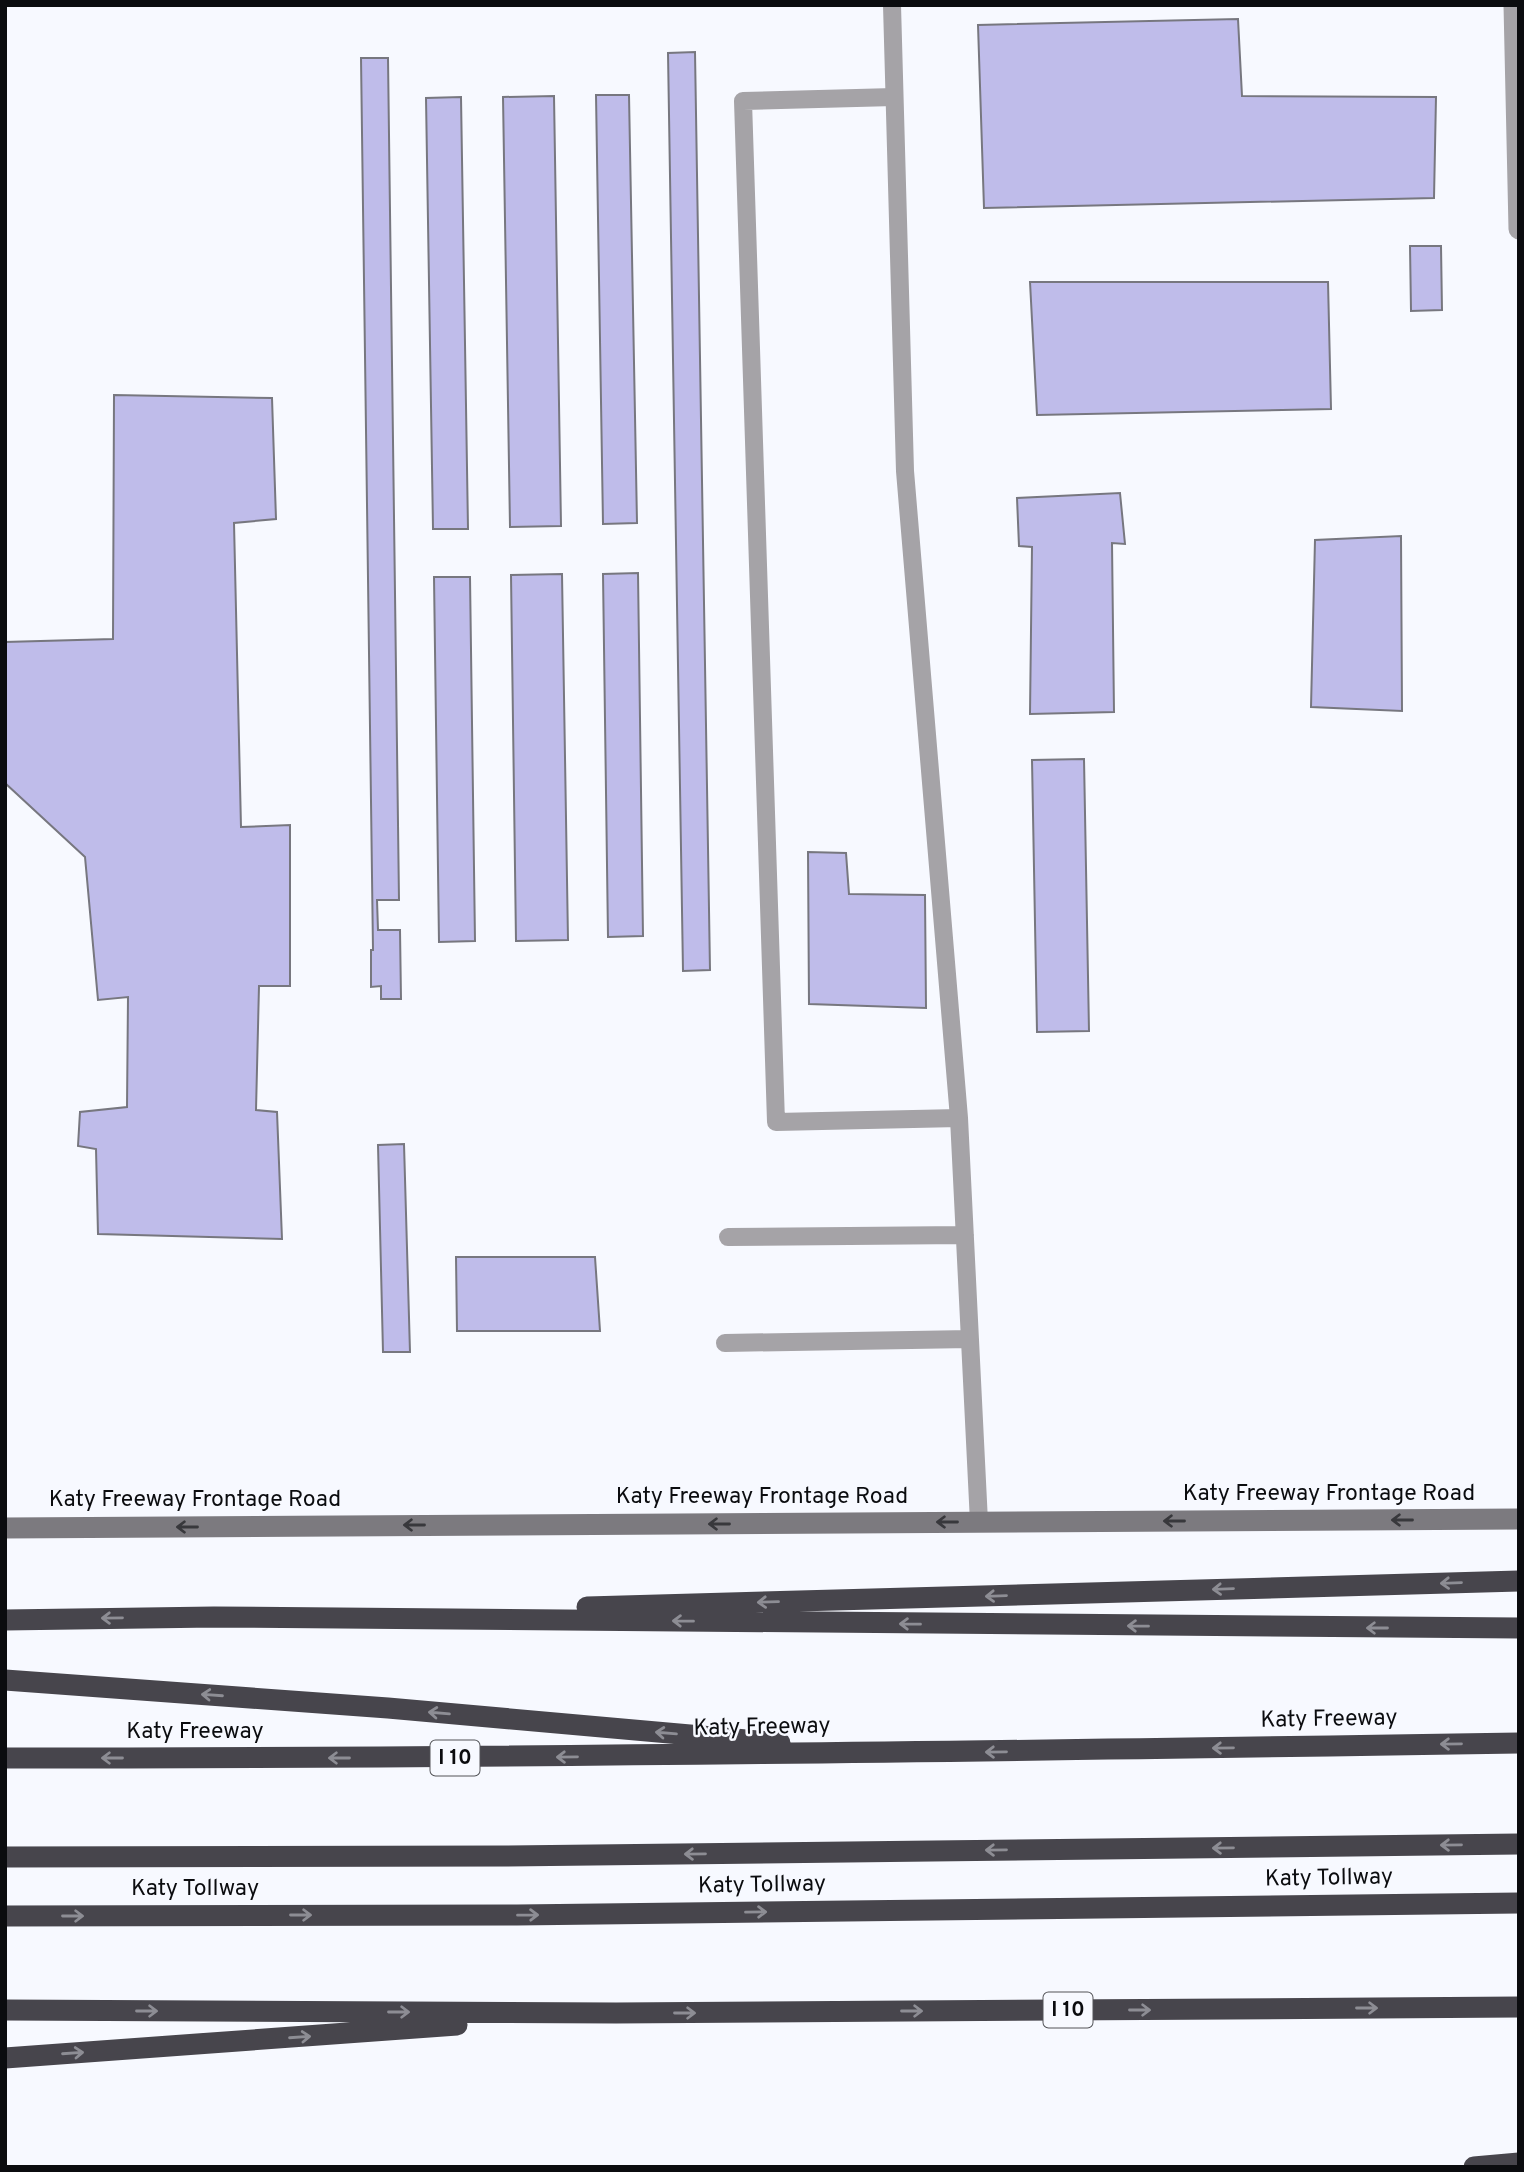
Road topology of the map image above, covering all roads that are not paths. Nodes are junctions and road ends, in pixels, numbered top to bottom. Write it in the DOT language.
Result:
graph roads {
  1 [pos="892,5"];
  2 [pos="1514,5"];
  3 [pos="1517,49"];
  4 [pos="894,97"];
  5 [pos="1519,229"];
  6 [pos="959,1118"];
  7 [pos="965,1235"];
  8 [pos="728,1237"];
  9 [pos="970,1339"];
  10 [pos="725,1343"];
  11 [pos="1519,1519"];
  12 [pos="979,1522"];
  13 [pos="5,1528"];
  14 [pos="1519,1581"];
  15 [pos="214,1617"];
  16 [pos="5,1620"];
  17 [pos="1519,1629"];
  18 [pos="5,1680"];
  19 [pos="1519,1743"];
  20 [pos="904,1753"];
  21 [pos="5,1758"];
  22 [pos="1519,1844"];
  23 [pos="5,1857"];
  24 [pos="1519,1903"];
  25 [pos="5,1916"];
  26 [pos="1519,2007"];
  27 [pos="5,2010"];
  28 [pos="616,2013"];
  29 [pos="5,2058"];
  30 [pos="1519,2163"];
  31 [pos="1474,2167"];
  1 -- 4 [label="lane"];
  2 -- 3 [label="street"];
  3 -- 5 [label="street"];
  4 -- 6 [label="lane"];
  4 -- 6 [label="lane"];
  6 -- 7 [label="lane"];
  7 -- 8 [label="lane"];
  7 -- 9 [label="lane"];
  9 -- 10 [label="lane"];
  9 -- 12 [label="lane"];
  11 -- 12 [label="main road, Katy Freeway Frontage Road, one-way"];
  12 -- 13 [label="main road, Katy Freeway Frontage Road, one-way"];
  14 -- 15 [label="highway, one-way"];
  15 -- 16 [label="highway, one-way"];
  17 -- 15 [label="highway, one-way"];
  20 -- 18 [label="highway, one-way"];
  19 -- 20 [label="highway, Katy Freeway / I 10, one-way"];
  20 -- 21 [label="highway, Katy Freeway / I 10, one-way"];
  22 -- 23 [label="highway, Katy Tollway, one-way"];
  25 -- 24 [label="highway, Katy Tollway, one-way"];
  28 -- 26 [label="highway, I 10, one-way"];
  27 -- 28 [label="highway, I 10, one-way"];
  29 -- 28 [label="highway, one-way"];
  30 -- 31 [label="highway"];
}
